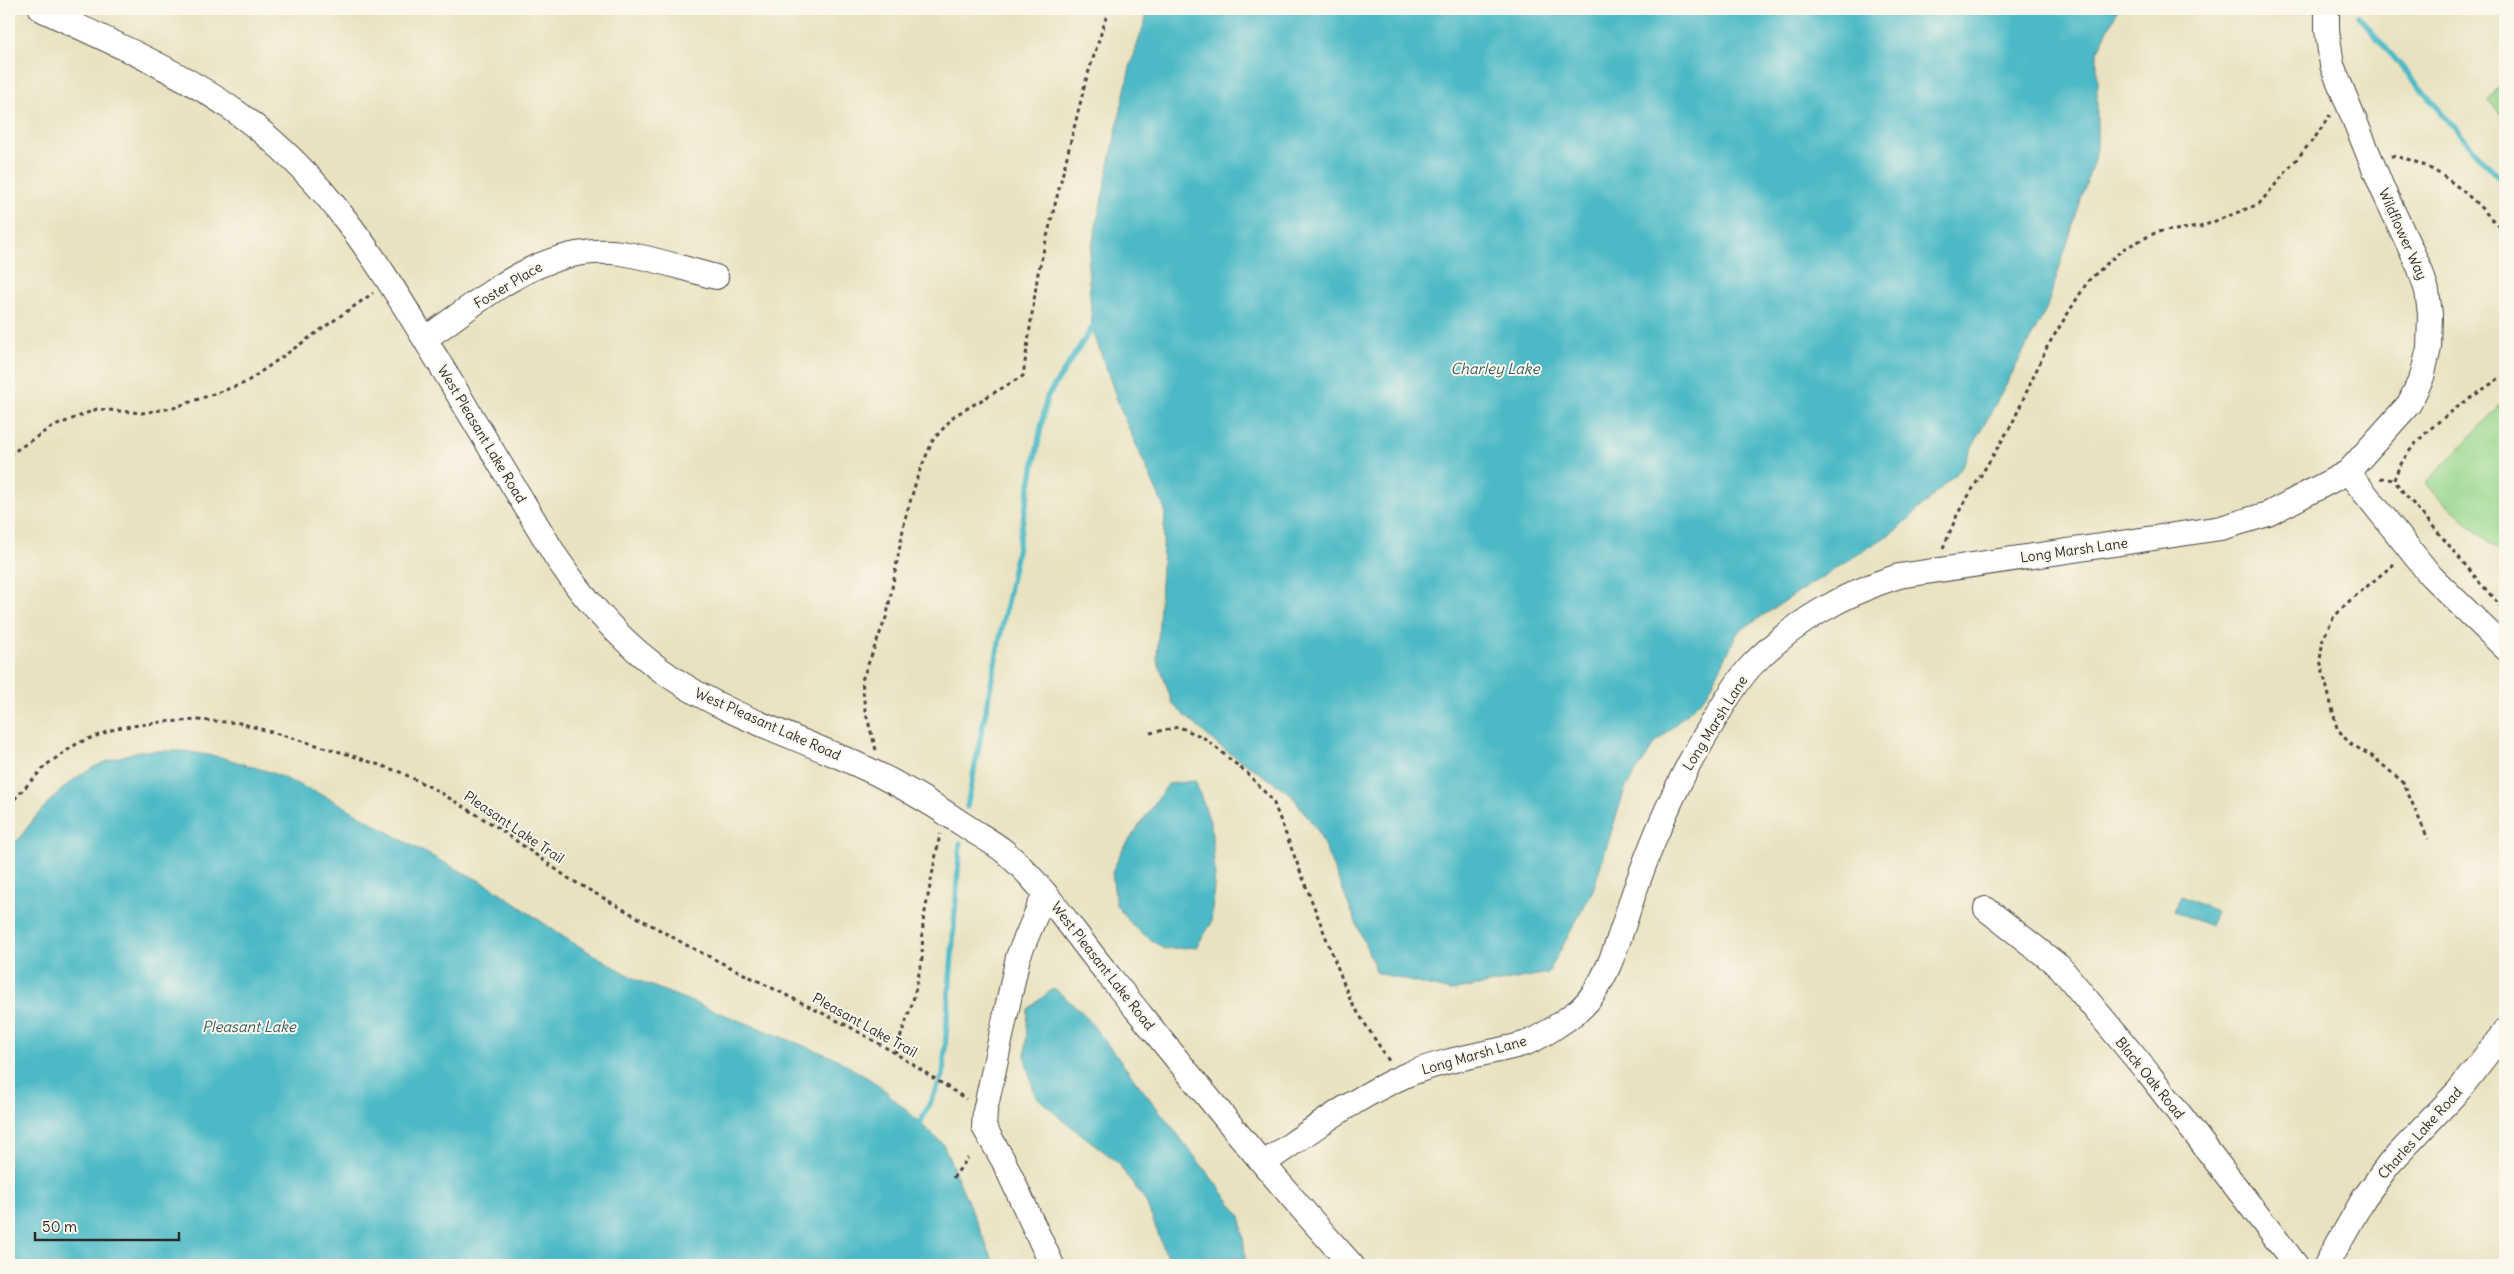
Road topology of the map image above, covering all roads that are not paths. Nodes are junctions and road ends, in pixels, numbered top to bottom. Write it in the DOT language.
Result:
graph roads {
  1 [pos="41,9"];
  2 [pos="2327,9"];
  3 [pos="716,277"];
  4 [pos="424,339"];
  5 [pos="2348,472"];
  6 [pos="2505,648"];
  7 [pos="1045,893"];
  8 [pos="1986,909"];
  9 [pos="2505,1031"];
  10 [pos="1264,1164"];
  11 [pos="1052,1265"];
  12 [pos="1352,1265"];
  13 [pos="2296,1265"];
  14 [pos="2326,1265"];
  1 -- 4 [label="street, West Pleasant Lake Road"];
  2 -- 5 [label="street, Wildflower Way"];
  3 -- 4 [label="street, Foster Place"];
  4 -- 7 [label="street, West Pleasant Lake Road"];
  5 -- 6 [label="street"];
  5 -- 10 [label="street, Long Marsh Lane"];
  7 -- 10 [label="street, West Pleasant Lake Road"];
  7 -- 11 [label="street"];
  8 -- 13 [label="street, Black Oak Road"];
  9 -- 14 [label="street, Charles Lake Road"];
  10 -- 12 [label="street, West Pleasant Lake Road"];
}
